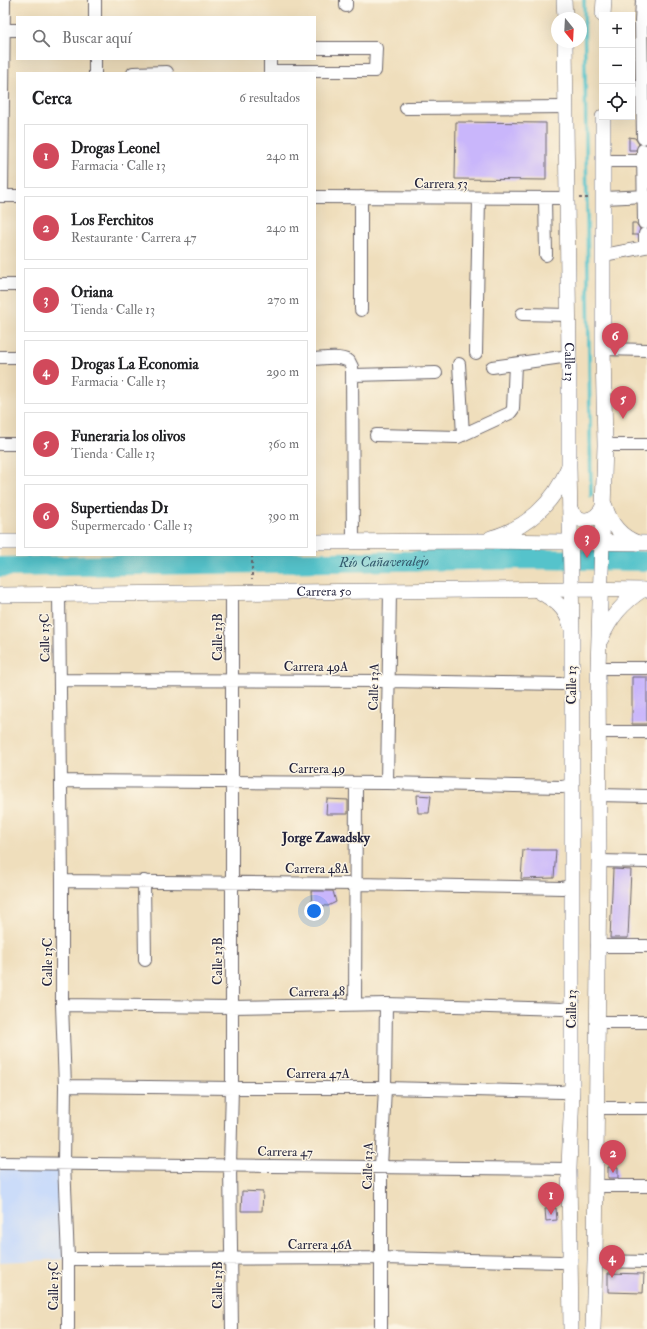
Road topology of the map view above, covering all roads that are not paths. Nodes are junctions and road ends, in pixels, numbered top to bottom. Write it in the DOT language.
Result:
graph roads {
  1 [pos="4,0"];
  2 [pos="95,0"];
  3 [pos="564,0"];
  4 [pos="604,0"];
  5 [pos="642,0"];
  6 [pos="565,12"];
  7 [pos="603,12"];
  8 [pos="95,16"];
  9 [pos="4,30"];
  10 [pos="16,30"];
  11 [pos="640,34"];
  12 [pos="316,48"];
  13 [pos="565,48"];
  14 [pos="95,60"];
  15 [pos="270,68"];
  16 [pos="95,72"];
  17 [pos="1,90"];
  18 [pos="566,106"];
  19 [pos="406,108"];
  20 [pos="645,114"];
  21 [pos="603,120"];
  22 [pos="643,138"];
  23 [pos="604,161"];
  24 [pos="1,196"];
  25 [pos="16,196"];
  26 [pos="646,196"];
  27 [pos="316,197"];
  28 [pos="361,197"];
  29 [pos="479,198"];
  30 [pos="545,198"];
  31 [pos="573,198"];
  32 [pos="598,198"];
  33 [pos="546,255"];
  34 [pos="604,255"];
  35 [pos="0,285"];
  36 [pos="16,285"];
  37 [pos="361,310"];
  38 [pos="522,314"];
  39 [pos="569,314"];
  40 [pos="604,349"];
  41 [pos="647,350"];
  42 [pos="476,353"];
  43 [pos="569,356"];
  44 [pos="0,357"];
  45 [pos="16,357"];
  46 [pos="316,358"];
  47 [pos="459,364"];
  48 [pos="515,364"];
  49 [pos="492,367"];
  50 [pos="436,373"];
  51 [pos="353,375"];
  52 [pos="376,435"];
  53 [pos="463,435"];
  54 [pos="0,444"];
  55 [pos="16,444"];
  56 [pos="605,445"];
  57 [pos="647,445"];
  58 [pos="569,466"];
  59 [pos="603,502"];
  60 [pos="570,509"];
  61 [pos="0,542"];
  62 [pos="16,542"];
  63 [pos="316,542"];
  64 [pos="353,542"];
  65 [pos="477,542"];
  66 [pos="643,543"];
  67 [pos="571,546"];
  68 [pos="602,546"];
  69 [pos="572,585"];
  70 [pos="601,586"];
  71 [pos="537,590"];
  72 [pos="644,590"];
  73 [pos="390,591"];
  74 [pos="232,593"];
  75 [pos="59,594"];
  76 [pos="0,595"];
  77 [pos="572,631"];
  78 [pos="599,643"];
  79 [pos="598,668"];
  80 [pos="647,668"];
  81 [pos="60,680"];
  82 [pos="232,681"];
  83 [pos="388,681"];
  84 [pos="572,682"];
  85 [pos="599,732"];
  86 [pos="647,732"];
  87 [pos="61,781"];
  88 [pos="232,782"];
  89 [pos="356,783"];
  90 [pos="387,783"];
  91 [pos="572,785"];
  92 [pos="598,795"];
  93 [pos="647,796"];
  94 [pos="572,861"];
  95 [pos="598,861"];
  96 [pos="647,862"];
  97 [pos="62,880"];
  98 [pos="144,882"];
  99 [pos="232,883"];
  100 [pos="356,884"];
  101 [pos="572,885"];
  102 [pos="597,946"];
  103 [pos="647,946"];
  104 [pos="145,960"];
  105 [pos="386,1004"];
  106 [pos="62,1005"];
  107 [pos="355,1005"];
  108 [pos="232,1007"];
  109 [pos="572,1007"];
  110 [pos="597,1022"];
  111 [pos="647,1022"];
  112 [pos="65,1086"];
  113 [pos="232,1088"];
  114 [pos="385,1088"];
  115 [pos="572,1090"];
  116 [pos="596,1108"];
  117 [pos="647,1108"];
  118 [pos="0,1163"];
  119 [pos="64,1164"];
  120 [pos="230,1165"];
  121 [pos="381,1167"];
  122 [pos="569,1169"];
  123 [pos="595,1186"];
  124 [pos="647,1186"];
  125 [pos="382,1258"];
  126 [pos="68,1259"];
  127 [pos="232,1260"];
  128 [pos="571,1260"];
  129 [pos="595,1261"];
  130 [pos="647,1262"];
  131 [pos="68,1329"];
  132 [pos="232,1329"];
  133 [pos="381,1329"];
  134 [pos="571,1329"];
  135 [pos="593,1329"];
  1 -- 9 [label="street"];
  2 -- 8 [label="street"];
  3 -- 6 [label="main road"];
  4 -- 7 [label="main road"];
  5 -- 11 [label="street"];
  9 -- 10 [label="street"];
  9 -- 17 [label="street"];
  11 -- 20 [label="street"];
  12 -- 15 [label="street"];
  13 -- 18 [label="main road, Calle 13"];
  14 -- 16 [label="street"];
  17 -- 24 [label="street"];
  18 -- 19 [label="street"];
  18 -- 31 [label="main road, Calle 13"];
  20 -- 22 [label="street"];
  21 -- 23 [label="main road, Calle 13"];
  23 -- 26 [label="street"];
  23 -- 32 [label="main road, Calle 13"];
  24 -- 25 [label="street"];
  26 -- 32 [label="street"];
  26 -- 34 [label="street"];
  27 -- 28 [label="street, Carrera 53"];
  28 -- 29 [label="street, Carrera 53"];
  28 -- 37 [label="street"];
  29 -- 30 [label="street, Carrera 53"];
  29 -- 42 [label="street"];
  30 -- 31 [label="street, Carrera 53"];
  30 -- 33 [label="street"];
  31 -- 39 [label="main road, Calle 13"];
  32 -- 34 [label="main road, Calle 13"];
  34 -- 40 [label="main road, Calle 13"];
  35 -- 36 [label="street"];
  38 -- 39 [label="street"];
  39 -- 43 [label="main road, Calle 13"];
  40 -- 41 [label="street"];
  40 -- 56 [label="main road, Calle 13"];
  43 -- 48 [label="street"];
  43 -- 58 [label="main road, Calle 13"];
  44 -- 45 [label="street"];
  46 -- 51 [label="street"];
  47 -- 53 [label="street"];
  48 -- 49 [label="street"];
  48 -- 53 [label="street"];
  50 -- 51 [label="street"];
  51 -- 64 [label="street"];
  52 -- 53 [label="street"];
  54 -- 55 [label="street"];
  56 -- 57 [label="street"];
  56 -- 59 [label="main road, Calle 13"];
  58 -- 60 [label="main road, Calle 13"];
  58 -- 65 [label="main road"];
  59 -- 60 [label="main road"];
  59 -- 66 [label="main road"];
  59 -- 68 [label="main road, Calle 13"];
  60 -- 67 [label="main road, Calle 13"];
  61 -- 62 [label="main road"];
  63 -- 64 [label="main road"];
  64 -- 65 [label="main road"];
  65 -- 67 [label="main road"];
  66 -- 68 [label="main road"];
  67 -- 68 [label="main road"];
  67 -- 69 [label="main road, Calle 13"];
  68 -- 70 [label="main road, Calle 13"];
  69 -- 70 [label="main road, Carrera 50"];
  69 -- 71 [label="main road, Carrera 50"];
  69 -- 77 [label="main road, Calle 13"];
  70 -- 72 [label="main road, Carrera 50"];
  70 -- 78 [label="main road, Calle 13"];
  71 -- 73 [label="main road, Carrera 50"];
  71 -- 77 [label="main road"];
  72 -- 78 [label="main road"];
  73 -- 74 [label="main road, Carrera 50"];
  73 -- 83 [label="street, Calle 13A"];
  74 -- 75 [label="main road, Carrera 50"];
  74 -- 82 [label="street, Calle 13B"];
  75 -- 76 [label="main road, Carrera 50"];
  75 -- 81 [label="street, Calle 13C"];
  77 -- 84 [label="main road, Calle 13"];
  78 -- 79 [label="main road, Calle 13"];
  79 -- 80 [label="street"];
  79 -- 85 [label="main road, Calle 13"];
  81 -- 82 [label="street, Carrera 49A"];
  81 -- 87 [label="street, Calle 13C"];
  82 -- 83 [label="street, Carrera 49A"];
  82 -- 88 [label="street, Calle 13B"];
  83 -- 84 [label="street, Carrera 49A"];
  83 -- 90 [label="street, Calle 13A"];
  84 -- 91 [label="main road, Calle 13"];
  85 -- 86 [label="street"];
  85 -- 92 [label="main road, Calle 13"];
  87 -- 88 [label="street, Carrera 49"];
  87 -- 97 [label="street, Calle 13C"];
  88 -- 89 [label="street, Carrera 49"];
  88 -- 99 [label="street, Calle 13B"];
  89 -- 90 [label="street, Carrera 49"];
  89 -- 100 [label="street"];
  90 -- 91 [label="street, Carrera 49"];
  91 -- 94 [label="main road, Calle 13"];
  92 -- 93 [label="street"];
  92 -- 95 [label="main road, Calle 13"];
  94 -- 95 [label="main road"];
  94 -- 101 [label="main road, Calle 13"];
  95 -- 96 [label="street"];
  95 -- 102 [label="main road, Calle 13"];
  97 -- 98 [label="street, Carrera 48A"];
  97 -- 106 [label="street, Calle 13C"];
  98 -- 99 [label="street, Carrera 48A"];
  98 -- 104 [label="street"];
  99 -- 100 [label="street, Carrera 48A"];
  99 -- 108 [label="street, Calle 13B"];
  100 -- 101 [label="street, Carrera 48A"];
  100 -- 107 [label="street"];
  101 -- 109 [label="main road, Calle 13"];
  102 -- 103 [label="street"];
  102 -- 110 [label="main road, Calle 13"];
  105 -- 107 [label="street, Carrera 48"];
  105 -- 109 [label="street, Carrera 48"];
  105 -- 114 [label="street, Calle 13A"];
  106 -- 108 [label="street, Carrera 48"];
  106 -- 112 [label="street, Calle 13C"];
  107 -- 108 [label="street, Carrera 48"];
  108 -- 113 [label="street, Calle 13B"];
  109 -- 115 [label="main road, Calle 13"];
  110 -- 111 [label="street"];
  110 -- 116 [label="main road, Calle 13"];
  112 -- 113 [label="street, Carrera 47A"];
  112 -- 119 [label="street, Calle 13C"];
  113 -- 114 [label="street, Carrera 47A"];
  113 -- 120 [label="street, Calle 13B"];
  114 -- 115 [label="street, Carrera 47A"];
  114 -- 121 [label="street, Calle 13A"];
  115 -- 122 [label="main road, Calle 13"];
  116 -- 117 [label="street"];
  116 -- 123 [label="main road, Calle 13"];
  118 -- 119 [label="street, Carrera 47"];
  119 -- 120 [label="street, Carrera 47"];
  119 -- 126 [label="street, Calle 13C"];
  120 -- 121 [label="street, Carrera 47"];
  120 -- 127 [label="street, Calle 13B"];
  121 -- 122 [label="street, Carrera 47"];
  121 -- 125 [label="street, Calle 13A"];
  122 -- 128 [label="main road, Calle 13"];
  123 -- 124 [label="street"];
  123 -- 129 [label="main road, Calle 13"];
  125 -- 127 [label="street, Carrera 46A"];
  125 -- 128 [label="street, Carrera 46A"];
  125 -- 133 [label="street, Calle 13A"];
  126 -- 127 [label="street, Carrera 46A"];
  126 -- 131 [label="street, Calle 13C"];
  127 -- 132 [label="street, Calle 13B"];
  128 -- 134 [label="main road, Calle 13"];
  129 -- 130 [label="street"];
  129 -- 135 [label="main road, Calle 13"];
}
